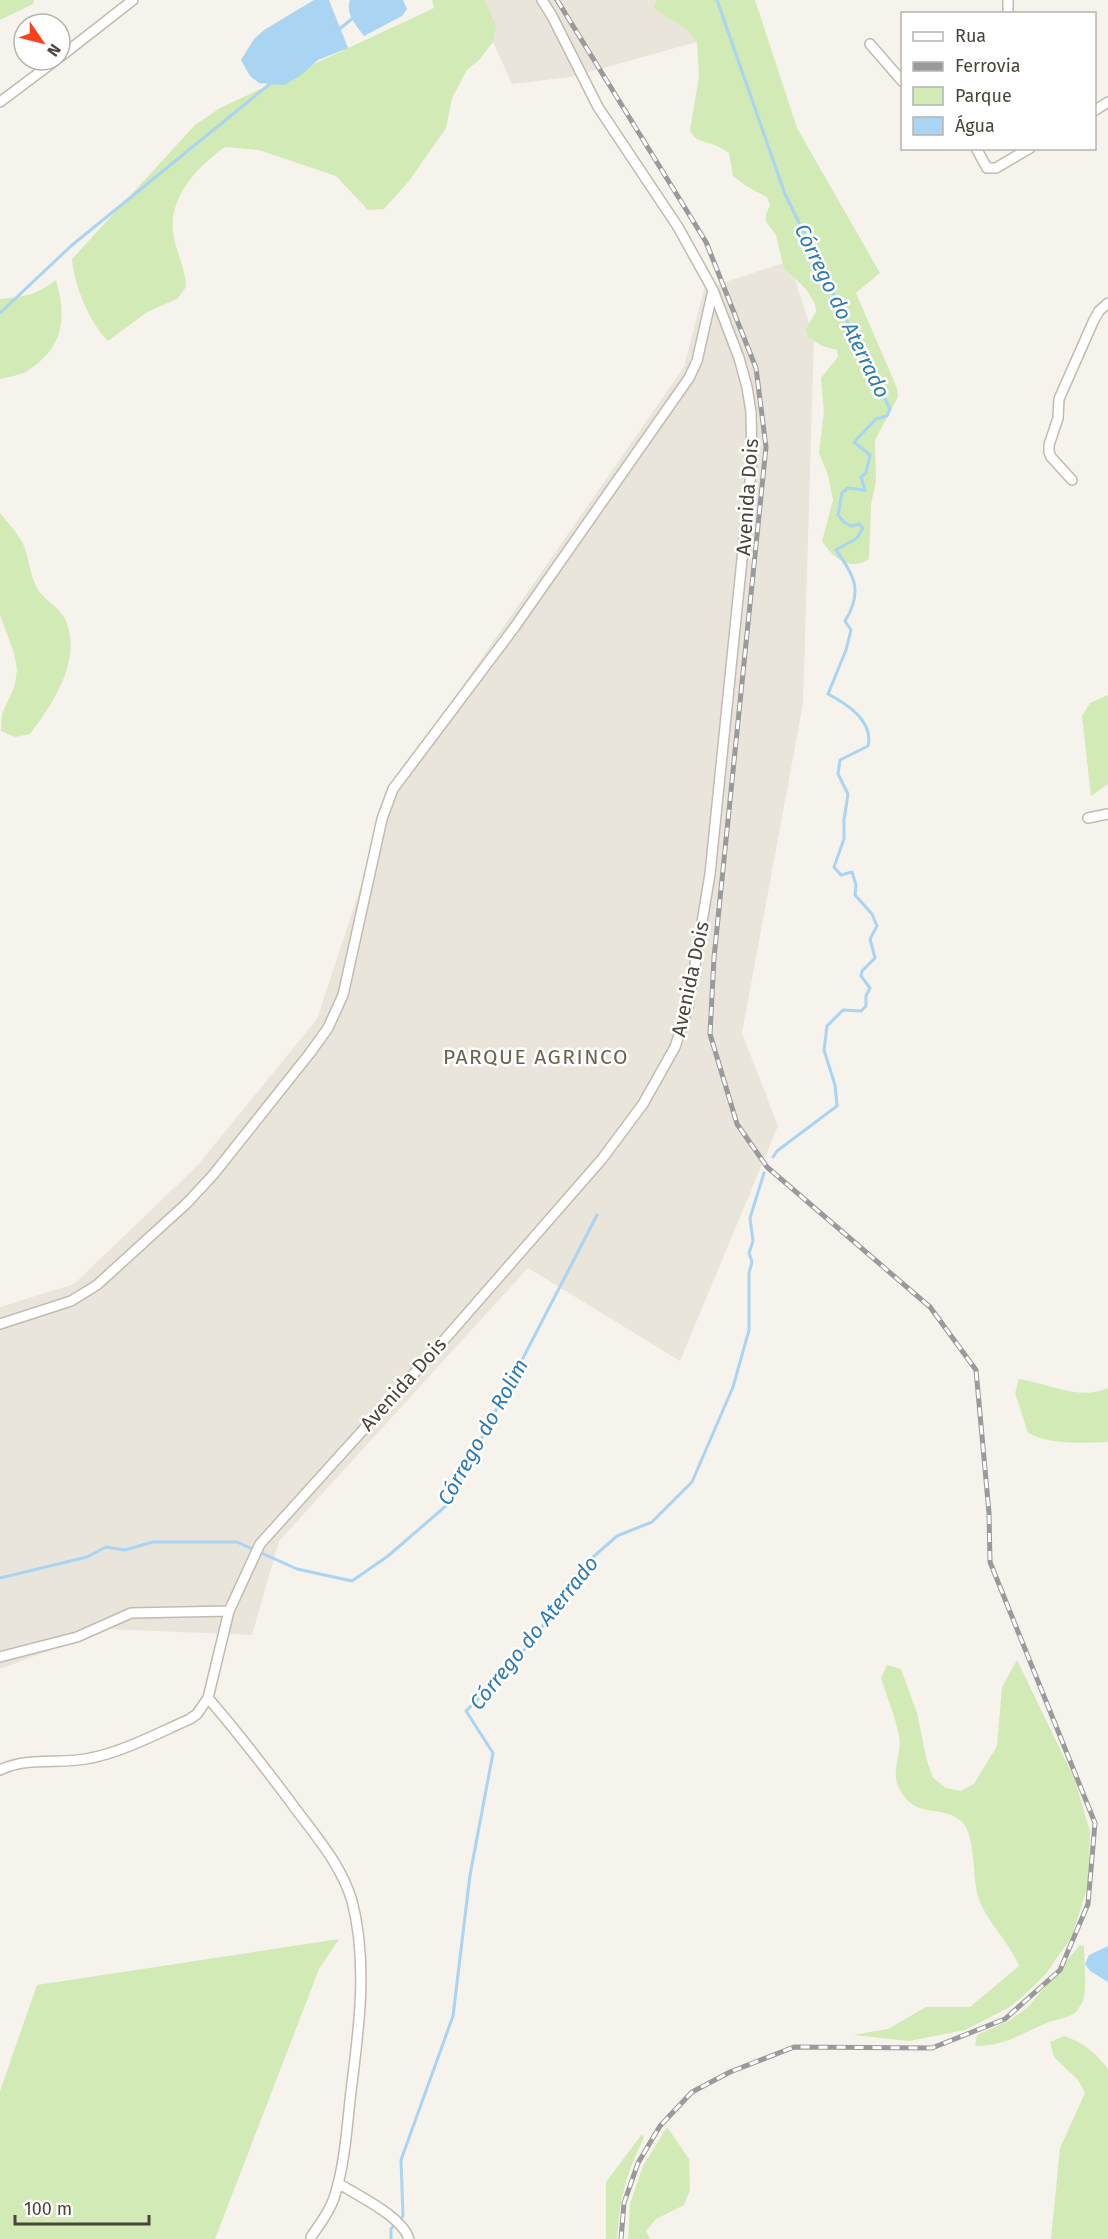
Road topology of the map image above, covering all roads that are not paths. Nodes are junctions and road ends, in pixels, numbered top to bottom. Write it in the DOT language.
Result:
graph roads {
  1 [pos="133,0"];
  2 [pos="542,0"];
  3 [pos="870,44"];
  4 [pos="72,48"];
  5 [pos="40,72"];
  6 [pos="901,79"];
  7 [pos="0,102"];
  8 [pos="977,150"];
  9 [pos="1027,150"];
  10 [pos="713,290"];
  11 [pos="1108,303"];
  12 [pos="1072,480"];
  13 [pos="1108,814"];
  14 [pos="1088,818"];
  15 [pos="0,1324"];
  16 [pos="229,1611"];
  17 [pos="0,1657"];
  18 [pos="208,1698"];
  19 [pos="0,1770"];
  20 [pos="338,2183"];
  21 [pos="311,2237"];
  22 [pos="409,2239"];
  1 -- 4 [label="street"];
  2 -- 10 [label="street, Avenida Dois"];
  3 -- 6 [label="street"];
  5 -- 7 [label="street"];
  8 -- 9 [label="street"];
  10 -- 15 [label="street"];
  10 -- 16 [label="street, Avenida Dois"];
  11 -- 12 [label="street"];
  13 -- 14 [label="street"];
  16 -- 17 [label="street"];
  16 -- 18 [label="street, Avenida Dois"];
  18 -- 19 [label="street, Avenida Dois"];
  18 -- 20 [label="street"];
  20 -- 21 [label="street"];
  20 -- 22 [label="street"];
}
